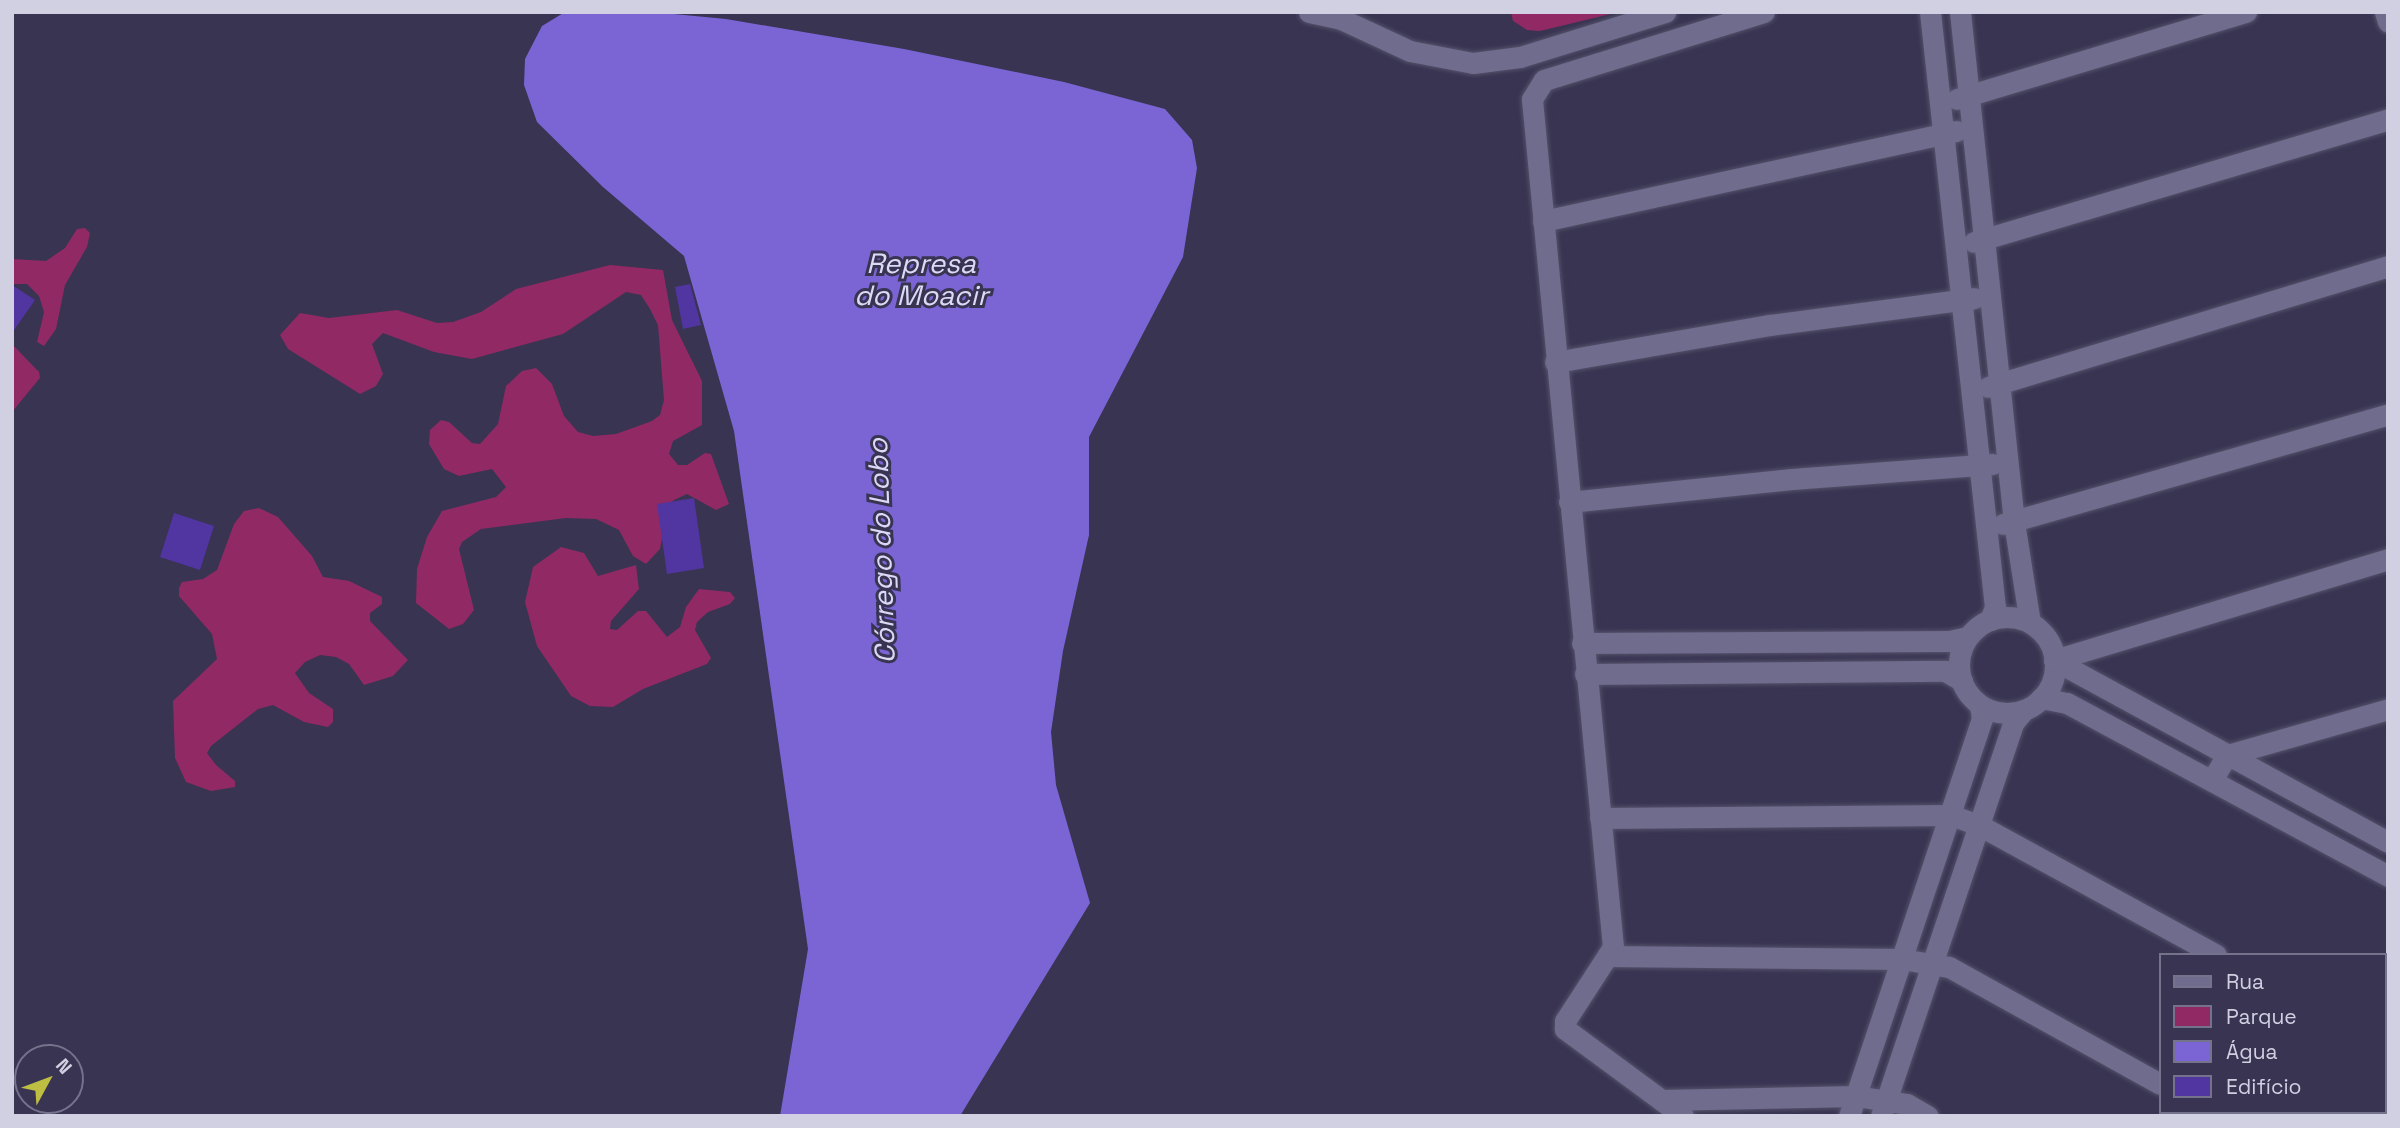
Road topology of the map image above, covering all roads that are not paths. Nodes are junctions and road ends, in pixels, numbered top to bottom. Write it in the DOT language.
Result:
graph roads {
  1 [pos="1309,12"];
  2 [pos="1665,12"];
  3 [pos="1764,12"];
  4 [pos="1930,12"];
  5 [pos="1961,12"];
  6 [pos="2246,12"];
  7 [pos="2385,12"];
  8 [pos="2388,22"];
  9 [pos="1969,95"];
  10 [pos="1941,104"];
  11 [pos="2388,119"];
  12 [pos="1972,128"];
  13 [pos="1944,134"];
  14 [pos="1543,221"];
  15 [pos="1984,239"];
  16 [pos="1956,247"];
  17 [pos="2388,267"];
  18 [pos="1990,295"];
  19 [pos="1962,299"];
  20 [pos="1555,362"];
  21 [pos="2000,383"];
  22 [pos="1972,392"];
  23 [pos="2388,414"];
  24 [pos="2008,463"];
  25 [pos="1980,466"];
  26 [pos="1569,502"];
  27 [pos="2014,522"];
  28 [pos="1987,527"];
  29 [pos="2388,559"];
  30 [pos="1990,620"];
  31 [pos="2030,624"];
  32 [pos="1968,637"];
  33 [pos="1582,643"];
  34 [pos="2054,660"];
  35 [pos="1585,674"];
  36 [pos="1962,681"];
  37 [pos="2033,704"];
  38 [pos="1980,705"];
  39 [pos="2388,709"];
  40 [pos="2227,755"];
  41 [pos="2212,780"];
  42 [pos="1951,815"];
  43 [pos="1600,818"];
  44 [pos="1979,825"];
  45 [pos="2388,842"];
  46 [pos="2388,876"];
  47 [pos="2213,953"];
  48 [pos="1607,956"];
  49 [pos="1902,959"];
  50 [pos="1933,964"];
  51 [pos="2158,1083"];
  52 [pos="1661,1100"];
  53 [pos="1852,1106"];
  54 [pos="1883,1108"];
  55 [pos="1683,1116"];
  56 [pos="1928,1116"];
  1 -- 2 [label="street"];
  3 -- 14 [label="street"];
  4 -- 10 [label="street"];
  5 -- 9 [label="street"];
  6 -- 9 [label="street"];
  7 -- 8 [label="street"];
  9 -- 10 [label="street"];
  9 -- 12 [label="street"];
  10 -- 13 [label="street"];
  11 -- 15 [label="street"];
  12 -- 13 [label="street"];
  12 -- 15 [label="street"];
  13 -- 14 [label="street"];
  13 -- 16 [label="street"];
  14 -- 20 [label="street"];
  15 -- 16 [label="street"];
  15 -- 18 [label="street"];
  16 -- 19 [label="street"];
  17 -- 21 [label="street"];
  18 -- 19 [label="street"];
  18 -- 21 [label="street"];
  19 -- 20 [label="street"];
  19 -- 22 [label="street"];
  20 -- 26 [label="street"];
  21 -- 22 [label="street"];
  21 -- 24 [label="street"];
  22 -- 25 [label="street"];
  23 -- 27 [label="street"];
  24 -- 25 [label="street"];
  24 -- 27 [label="street"];
  25 -- 26 [label="street"];
  25 -- 28 [label="street"];
  26 -- 33 [label="street"];
  27 -- 28 [label="street"];
  27 -- 31 [label="street"];
  28 -- 30 [label="street"];
  29 -- 34 [label="street"];
  30 -- 31 [label="street"];
  30 -- 32 [label="street"];
  31 -- 34 [label="street"];
  32 -- 33 [label="street"];
  32 -- 36 [label="street"];
  33 -- 35 [label="street"];
  34 -- 37 [label="street"];
  34 -- 40 [label="street"];
  35 -- 36 [label="street"];
  35 -- 43 [label="street"];
  36 -- 38 [label="street"];
  37 -- 38 [label="street"];
  37 -- 41 [label="street"];
  37 -- 44 [label="street"];
  38 -- 42 [label="street"];
  39 -- 40 [label="street"];
  40 -- 41 [label="street"];
  40 -- 45 [label="street"];
  41 -- 46 [label="street"];
  42 -- 43 [label="street"];
  42 -- 44 [label="street"];
  42 -- 49 [label="street"];
  43 -- 48 [label="street"];
  44 -- 47 [label="street"];
  44 -- 50 [label="street"];
  48 -- 49 [label="street"];
  48 -- 52 [label="street"];
  49 -- 50 [label="street"];
  49 -- 53 [label="street"];
  50 -- 51 [label="street"];
  50 -- 54 [label="street"];
  52 -- 53 [label="street"];
  52 -- 55 [label="street"];
  53 -- 54 [label="street"];
  54 -- 56 [label="street"];
}
